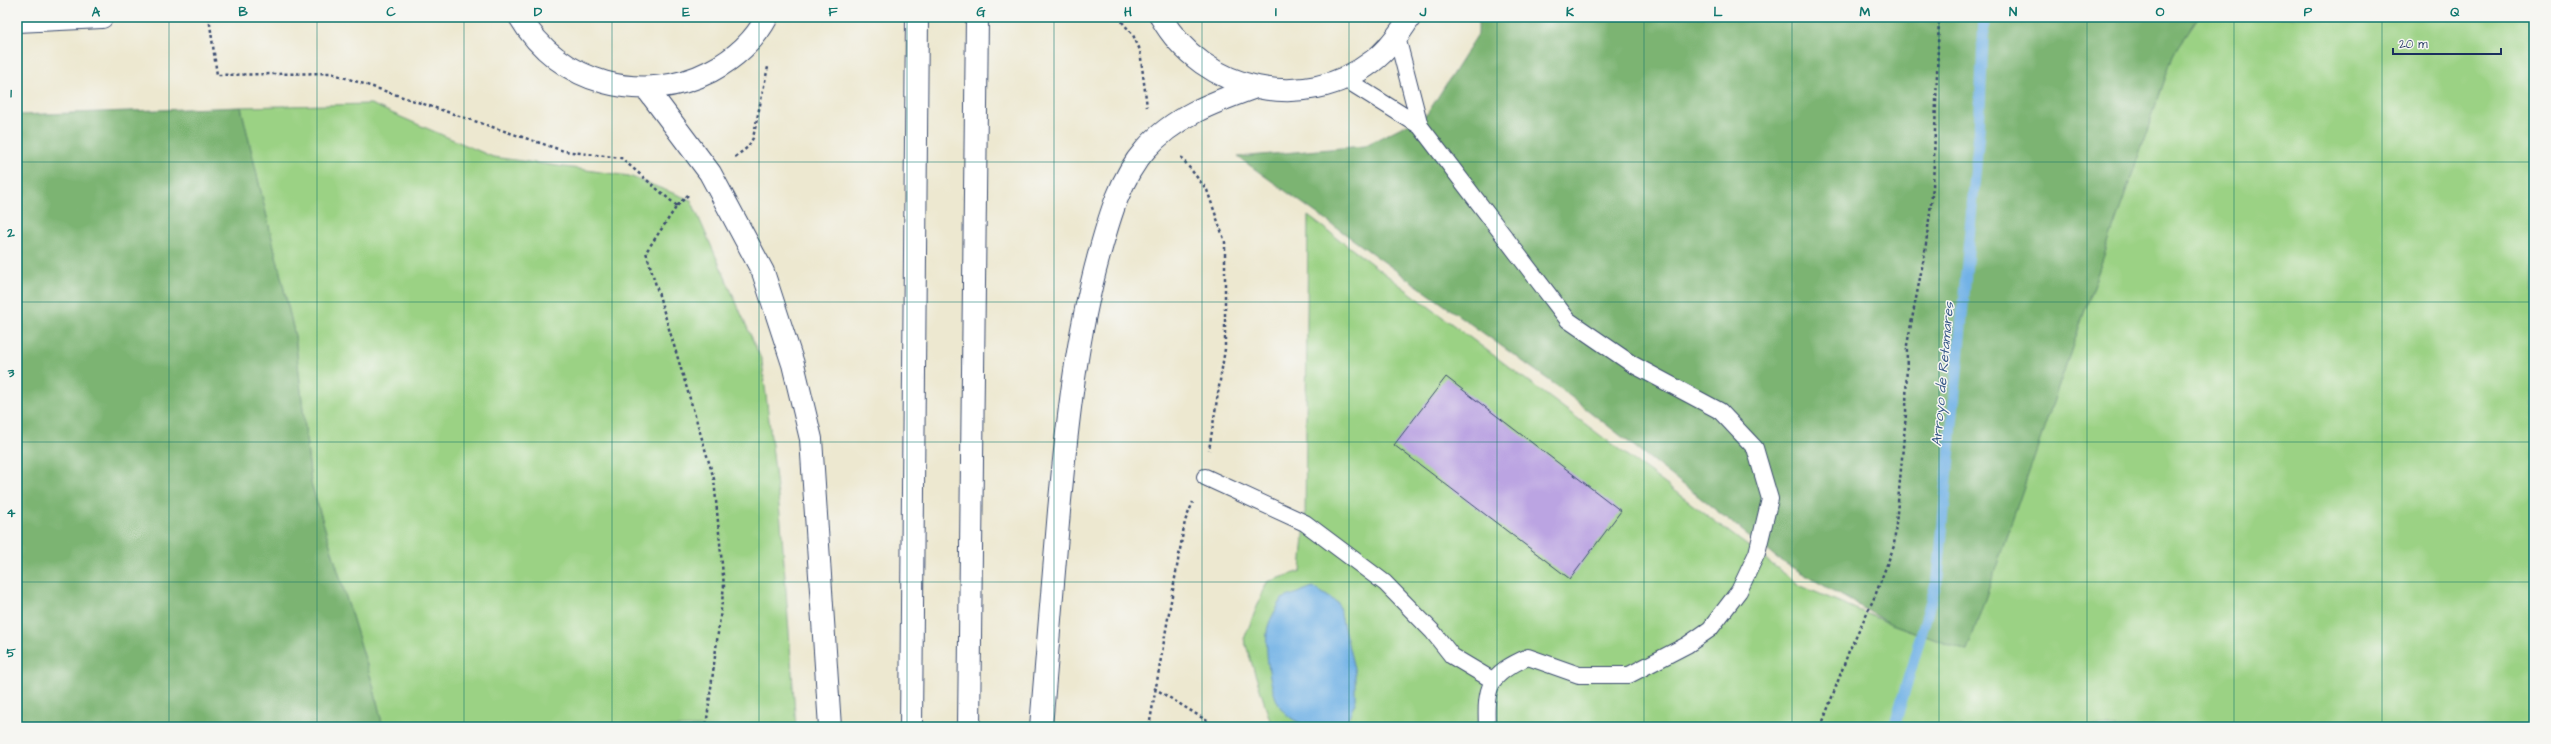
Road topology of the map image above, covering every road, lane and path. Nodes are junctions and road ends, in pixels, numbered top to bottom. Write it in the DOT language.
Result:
graph roads {
  1 [pos="102,17"];
  2 [pos="208,17"];
  3 [pos="767,17"];
  4 [pos="917,17"];
  5 [pos="977,17"];
  6 [pos="1118,17"];
  7 [pos="1161,17"];
  8 [pos="1410,17"];
  9 [pos="1939,17"];
  10 [pos="516,18"];
  11 [pos="17,21"];
  12 [pos="1397,37"];
  13 [pos="768,65"];
  14 [pos="1345,79"];
  15 [pos="1254,88"];
  16 [pos="647,89"];
  17 [pos="1420,126"];
  18 [pos="1162,133"];
  19 [pos="710,173"];
  20 [pos="677,206"];
  21 [pos="1205,477"];
  22 [pos="1494,681"];
  23 [pos="1154,688"];
  24 [pos="706,727"];
  25 [pos="830,727"];
  26 [pos="911,727"];
  27 [pos="969,727"];
  28 [pos="1041,727"];
  29 [pos="1149,727"];
  30 [pos="1217,727"];
  31 [pos="1487,727"];
  32 [pos="1821,727"];
  1 -- 11 [label="main road"];
  2 -- 20 [label="path"];
  3 -- 16 [label="main road"];
  4 -- 26 [label="main road"];
  5 -- 27 [label="main road"];
  6 -- 18 [label="path"];
  7 -- 15 [label="main road"];
  8 -- 12 [label="main road"];
  9 -- 32 [label="path"];
  10 -- 16 [label="main road"];
  12 -- 14 [label="main road"];
  12 -- 17 [label="lane"];
  13 -- 19 [label="path"];
  14 -- 15 [label="main road"];
  14 -- 17 [label="lane"];
  15 -- 18 [label="main road"];
  16 -- 19 [label="main road"];
  17 -- 22 [label="lane"];
  18 -- 21 [label="path"];
  18 -- 28 [label="main road"];
  19 -- 20 [label="path"];
  19 -- 25 [label="main road"];
  20 -- 24 [label="path"];
  21 -- 22 [label="lane"];
  21 -- 23 [label="path"];
  22 -- 31 [label="lane"];
  23 -- 29 [label="path"];
  23 -- 30 [label="path"];
}
